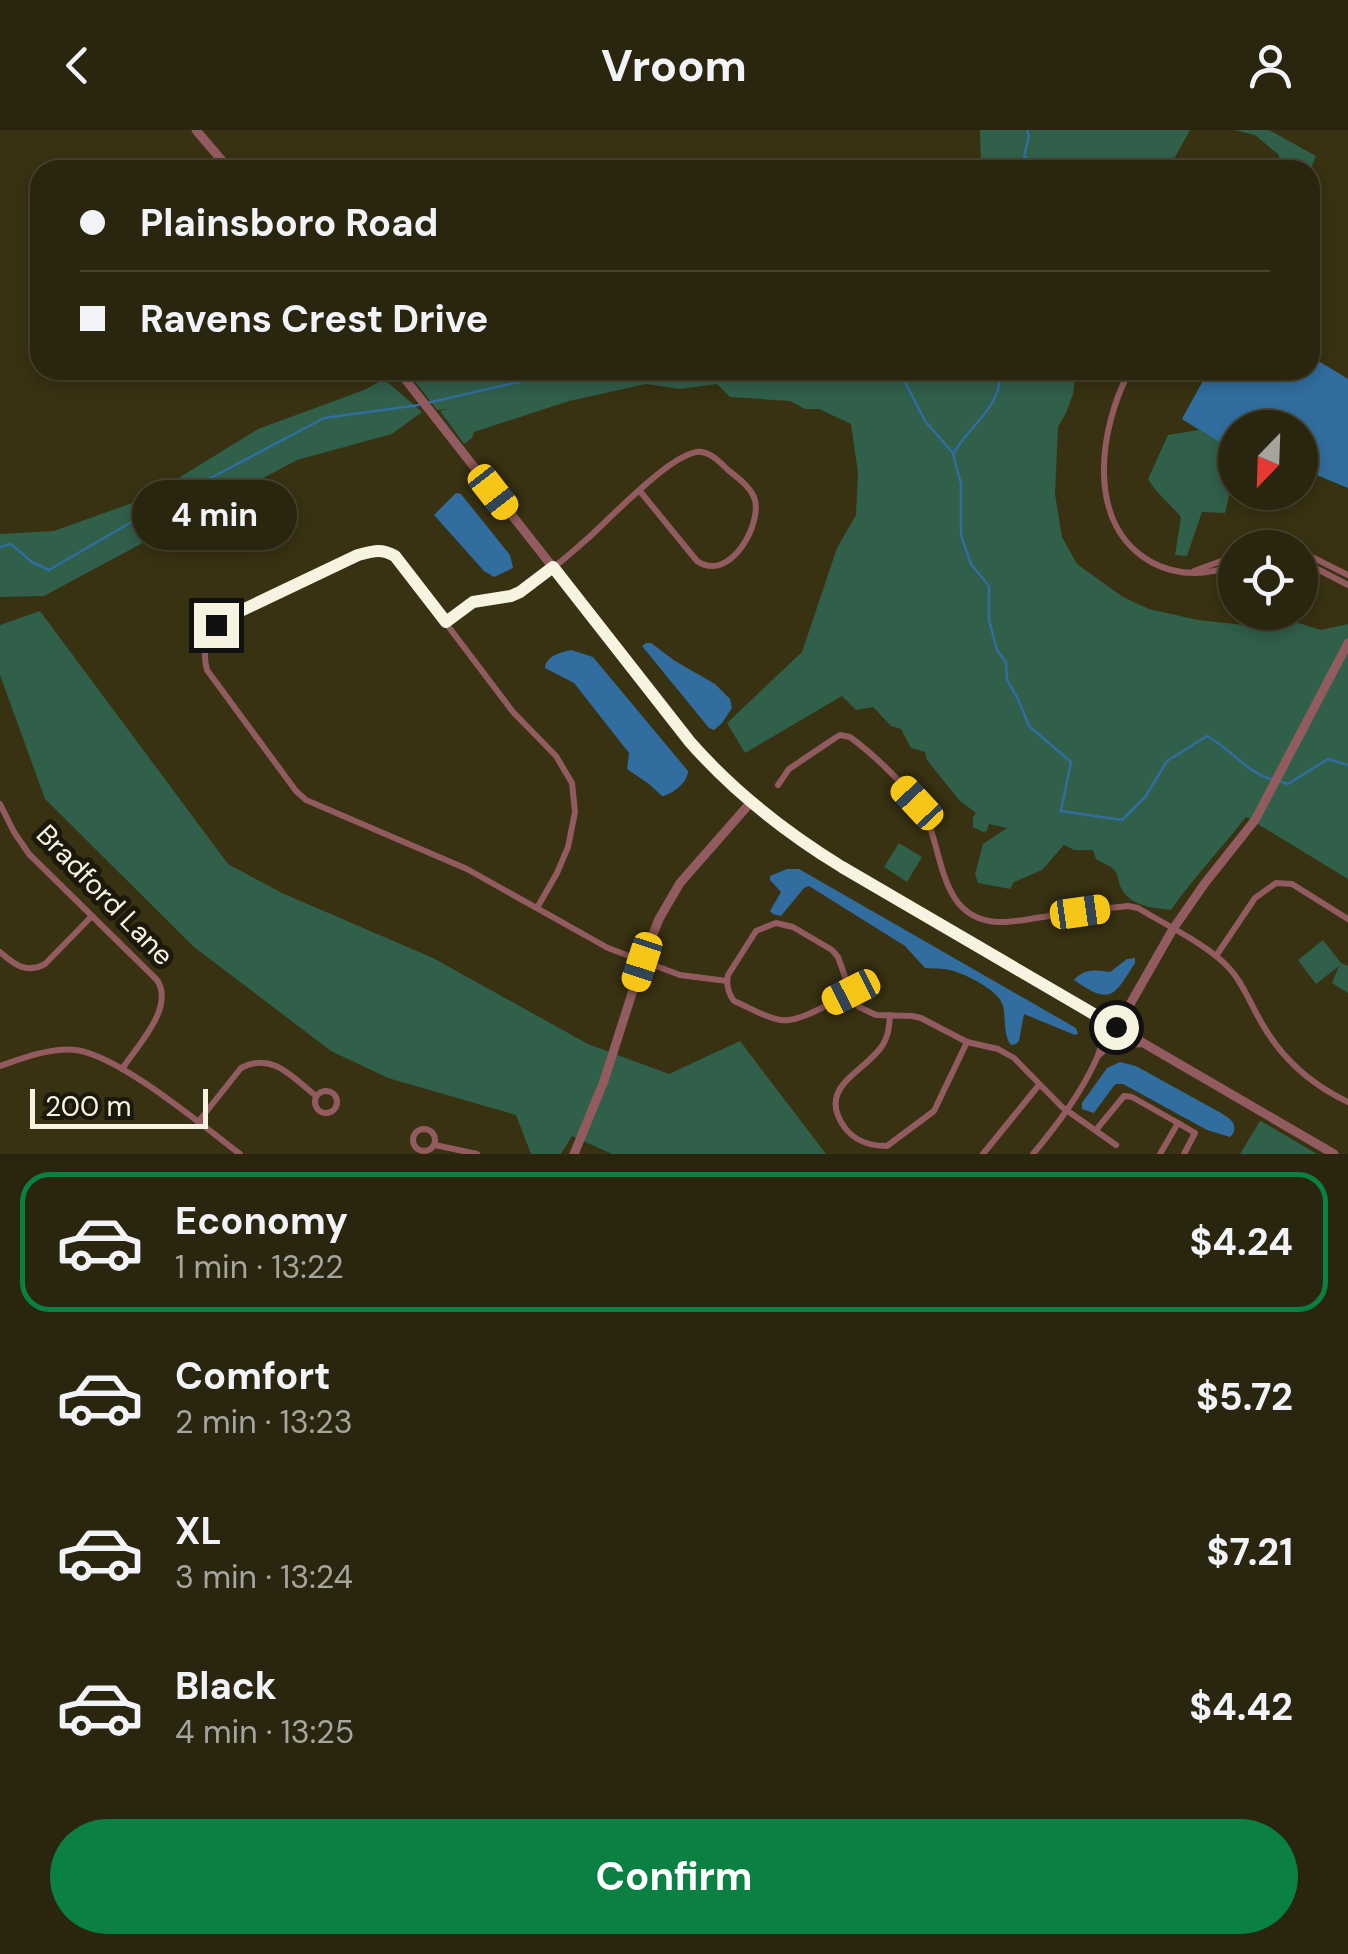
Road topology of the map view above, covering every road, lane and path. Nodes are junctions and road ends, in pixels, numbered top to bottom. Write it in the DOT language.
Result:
graph roads {
  1 [pos="196,130"];
  2 [pos="222,160"];
  3 [pos="406,380"];
  4 [pos="1125,380"];
  5 [pos="639,490"];
  6 [pos="1218,562"];
  7 [pos="1318,564"];
  8 [pos="1318,565"];
  9 [pos="553,567"];
  10 [pos="1218,570"];
  11 [pos="1188,573"];
  12 [pos="1348,575"];
  13 [pos="1348,585"];
  14 [pos="446,622"];
  15 [pos="1348,642"];
  16 [pos="778,785"];
  17 [pos="751,802"];
  18 [pos="0,804"];
  19 [pos="537,908"];
  20 [pos="92,916"];
  21 [pos="1348,919"];
  22 [pos="1173,929"];
  23 [pos="0,952"];
  24 [pos="1216,956"];
  25 [pos="642,962"];
  26 [pos="727,982"];
  27 [pos="851,992"];
  28 [pos="1092,1013"];
  29 [pos="890,1016"];
  30 [pos="1116,1027"];
  31 [pos="967,1042"];
  32 [pos="1143,1044"];
  33 [pos="1105,1045"];
  34 [pos="0,1066"];
  35 [pos="122,1068"];
  36 [pos="1040,1085"];
  37 [pos="316,1096"];
  38 [pos="1348,1102"];
  39 [pos="1068,1110"];
  40 [pos="198,1122"];
  41 [pos="1178,1123"];
  42 [pos="1096,1130"];
  43 [pos="434,1144"];
  44 [pos="1116,1145"];
  45 [pos="240,1154"];
  46 [pos="477,1154"];
  47 [pos="574,1154"];
  48 [pos="984,1154"];
  49 [pos="1032,1154"];
  50 [pos="1160,1154"];
  51 [pos="1184,1154"];
  52 [pos="1334,1154"];
  1 -- 2 [label="street"];
  3 -- 9 [label="street"];
  4 -- 11 [label="street"];
  5 -- 5 [label="street"];
  5 -- 9 [label="street"];
  6 -- 11 [label="street"];
  7 -- 12 [label="street"];
  8 -- 13 [label="street"];
  9 -- 14 [label="street"];
  9 -- 17 [label="street"];
  10 -- 11 [label="street"];
  14 -- 19 [label="street"];
  14 -- 19 [label="street"];
  15 -- 22 [label="street"];
  16 -- 22 [label="street"];
  17 -- 25 [label="street"];
  17 -- 28 [label="street"];
  18 -- 20 [label="street, Bradford Lane"];
  19 -- 25 [label="street"];
  20 -- 23 [label="street"];
  20 -- 35 [label="street, Bradford Lane"];
  21 -- 24 [label="street"];
  22 -- 24 [label="street"];
  22 -- 30 [label="street"];
  24 -- 38 [label="street"];
  25 -- 26 [label="street"];
  25 -- 47 [label="street"];
  26 -- 27 [label="street"];
  26 -- 27 [label="street"];
  27 -- 29 [label="street"];
  28 -- 30 [label="street"];
  28 -- 33 [label="street"];
  29 -- 31 [label="street"];
  29 -- 31 [label="street"];
  30 -- 32 [label="street"];
  30 -- 33 [label="street"];
  31 -- 36 [label="street"];
  32 -- 33 [label="street"];
  32 -- 52 [label="street"];
  33 -- 39 [label="street"];
  34 -- 35 [label="street"];
  35 -- 40 [label="street"];
  36 -- 39 [label="street"];
  36 -- 48 [label="street"];
  37 -- 40 [label="street"];
  39 -- 42 [label="street"];
  39 -- 49 [label="street"];
  40 -- 45 [label="street"];
  41 -- 42 [label="street"];
  41 -- 50 [label="street"];
  41 -- 51 [label="street"];
  42 -- 44 [label="street"];
  43 -- 46 [label="street"];
}
